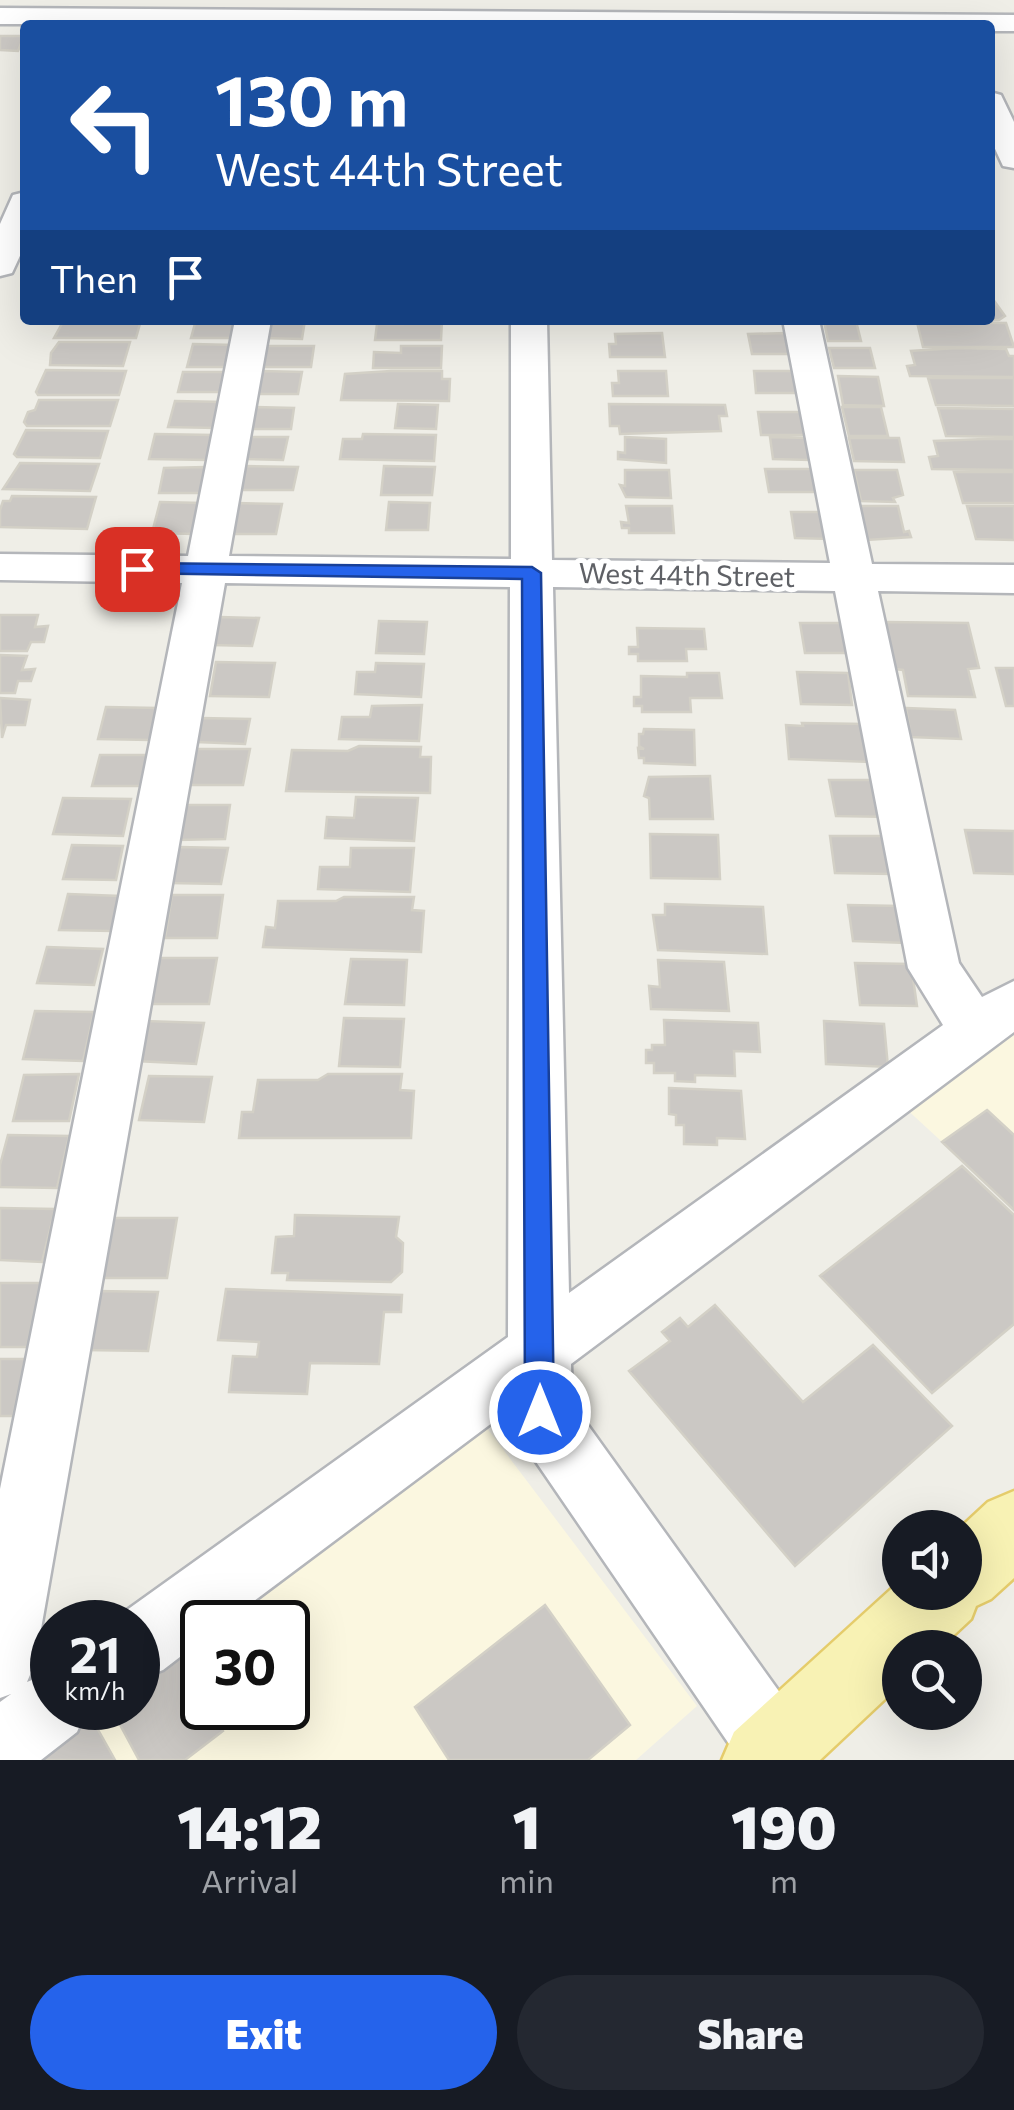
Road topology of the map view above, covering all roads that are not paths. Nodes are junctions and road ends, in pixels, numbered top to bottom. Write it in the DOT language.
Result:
graph roads {
  1 [pos="157,8"];
  2 [pos="240,9"];
  3 [pos="0,16"];
  4 [pos="77,20"];
  5 [pos="101,20"];
  6 [pos="298,20"];
  7 [pos="995,113"];
  8 [pos="1014,159"];
  9 [pos="20,215"];
  10 [pos="0,266"];
  11 [pos="252,325"];
  12 [pos="529,325"];
  13 [pos="803,325"];
  14 [pos="0,567"];
  15 [pos="206,570"];
  16 [pos="532,573"];
  17 [pos="855,577"];
  18 [pos="1014,579"];
  19 [pos="995,1017"];
  20 [pos="540,1350"];
  21 [pos="1014,1528"];
  22 [pos="982,1557"];
  23 [pos="925,1610"];
  24 [pos="160,1629"];
  25 [pos="0,1663"];
  26 [pos="30,1724"];
  27 [pos="0,1746"];
  28 [pos="769,1754"];
  1 -- 2 [label="street"];
  1 -- 5 [label="street"];
  2 -- 6 [label="street"];
  3 -- 4 [label="street"];
  7 -- 8 [label="street"];
  9 -- 10 [label="street"];
  11 -- 15 [label="street"];
  12 -- 16 [label="street"];
  13 -- 17 [label="street"];
  14 -- 15 [label="street, West 44th Street"];
  15 -- 16 [label="street, West 44th Street"];
  15 -- 25 [label="street"];
  16 -- 17 [label="street, West 44th Street"];
  16 -- 20 [label="street"];
  17 -- 18 [label="street, West 44th Street"];
  17 -- 19 [label="street"];
  19 -- 20 [label="street"];
  20 -- 24 [label="street"];
  20 -- 28 [label="street"];
  21 -- 22 [label="main road"];
  23 -- 28 [label="main road"];
  26 -- 27 [label="street"];
}
